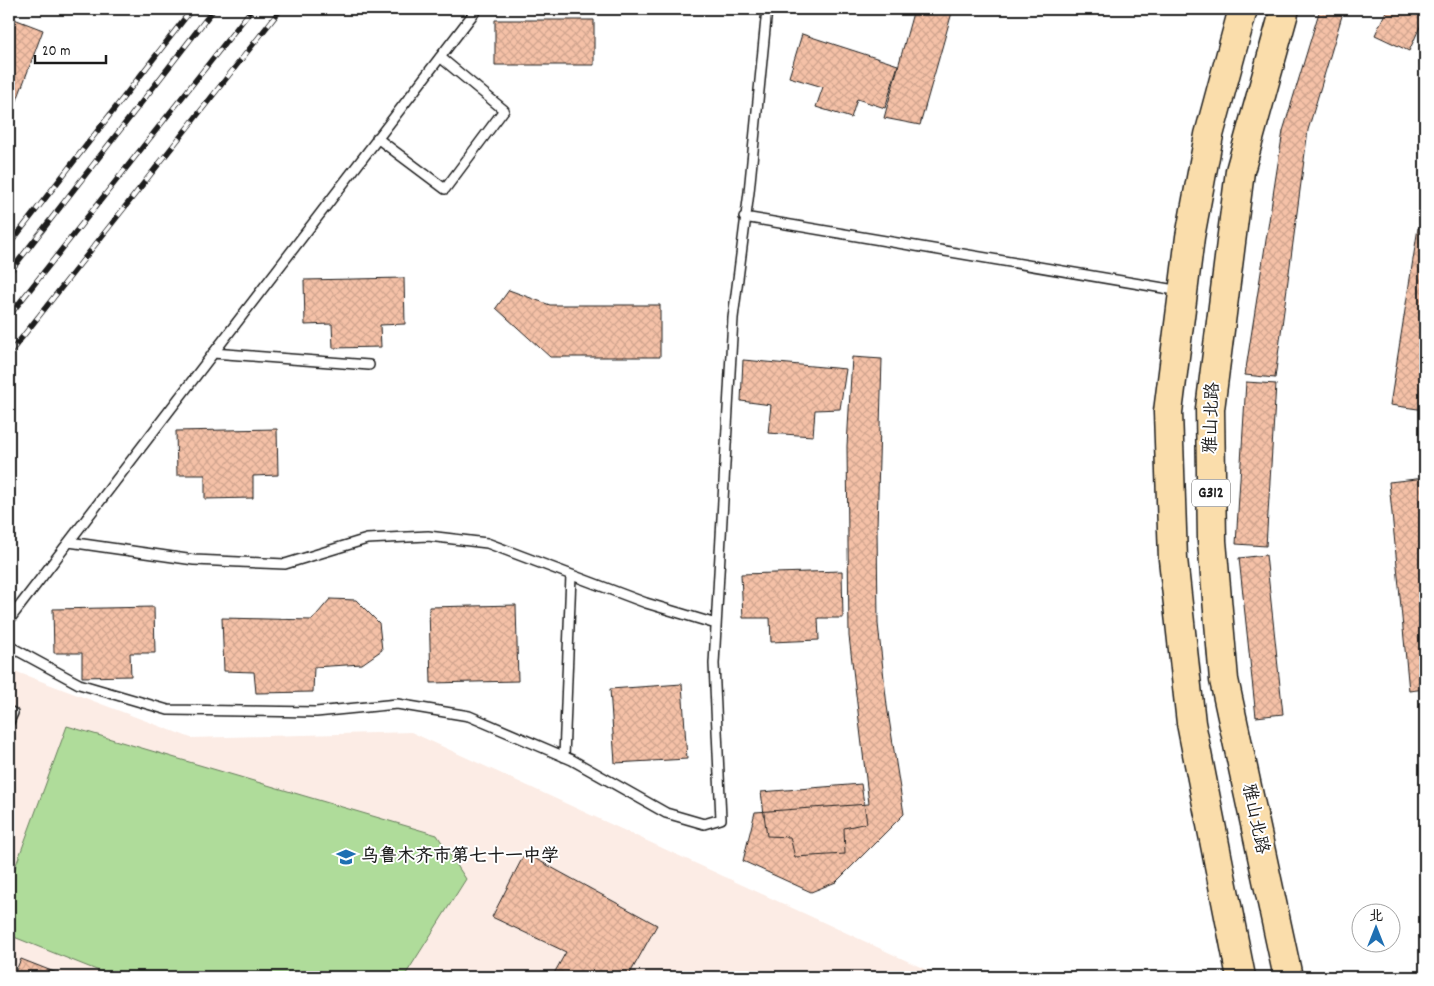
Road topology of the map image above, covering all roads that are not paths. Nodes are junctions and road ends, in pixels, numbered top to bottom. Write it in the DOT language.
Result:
graph roads {
  1 [pos="477,9"];
  2 [pos="767,9"];
  3 [pos="1243,9"];
  4 [pos="1285,9"];
  5 [pos="440,57"];
  6 [pos="377,138"];
  7 [pos="744,217"];
  8 [pos="1184,292"];
  9 [pos="213,353"];
  10 [pos="369,365"];
  11 [pos="69,542"];
  12 [pos="571,575"];
  13 [pos="9,620"];
  14 [pos="716,624"];
  15 [pos="9,646"];
  16 [pos="9,711"];
  17 [pos="9,722"];
  18 [pos="564,757"];
  19 [pos="1241,977"];
  20 [pos="1288,977"];
  1 -- 5 [label="lane"];
  2 -- 7 [label="lane"];
  3 -- 8 [label="main road, G312"];
  4 -- 20 [label="main road, 雅山北路 / G312"];
  5 -- 6 [label="lane"];
  5 -- 6 [label="lane"];
  6 -- 9 [label="lane"];
  7 -- 8 [label="lane"];
  7 -- 14 [label="lane"];
  8 -- 19 [label="main road, G312"];
  9 -- 10 [label="lane"];
  9 -- 11 [label="lane"];
  11 -- 12 [label="lane"];
  11 -- 13 [label="lane"];
  12 -- 14 [label="lane"];
  12 -- 18 [label="lane"];
  14 -- 18 [label="lane"];
  15 -- 18 [label="lane"];
  16 -- 17 [label="lane"];
}
